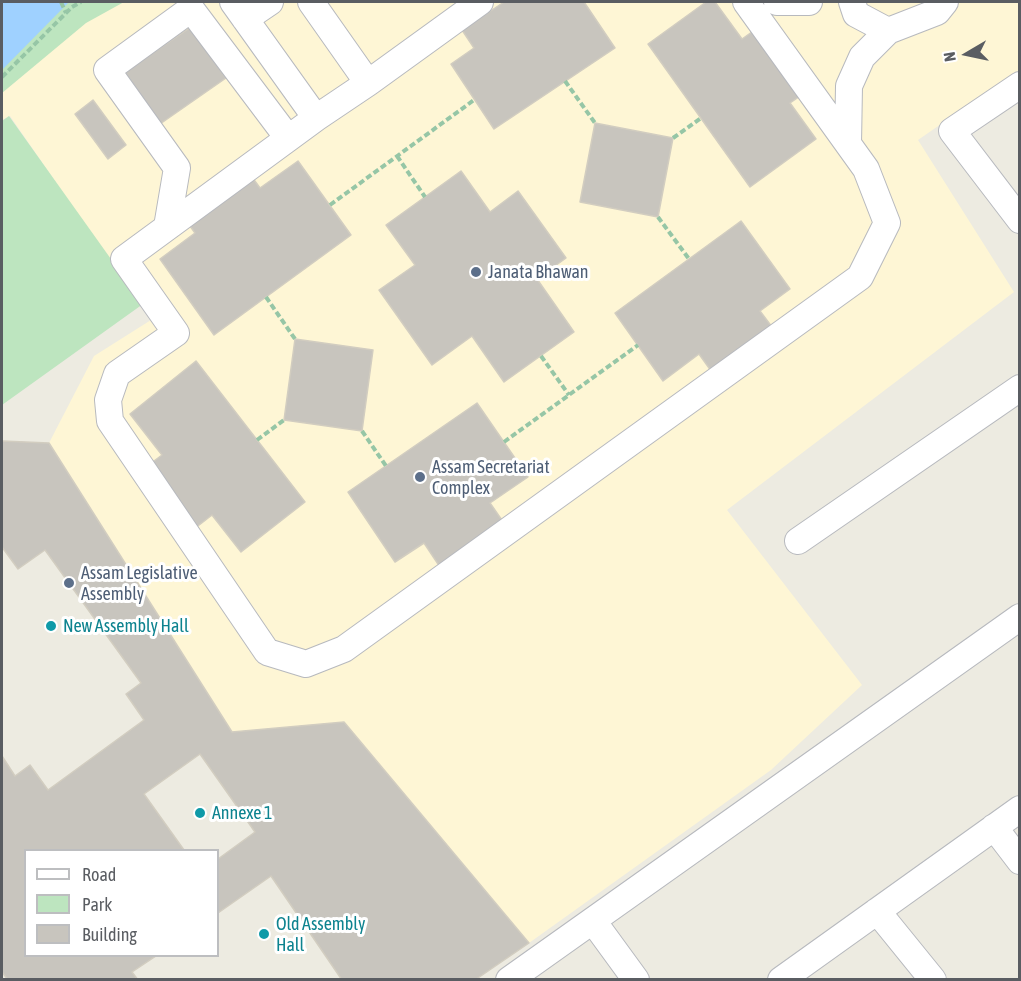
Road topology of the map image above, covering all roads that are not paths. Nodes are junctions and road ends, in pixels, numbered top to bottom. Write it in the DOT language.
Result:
graph roads {
  1 [pos="270,2"];
  2 [pos="311,2"];
  3 [pos="480,2"];
  4 [pos="746,2"];
  5 [pos="777,2"];
  6 [pos="809,2"];
  7 [pos="852,2"];
  8 [pos="945,2"];
  9 [pos="239,10"];
  10 [pos="888,31"];
  11 [pos="368,83"];
  12 [pos="1020,85"];
  13 [pos="316,118"];
  14 [pos="288,138"];
  15 [pos="848,144"];
  16 [pos="1020,220"];
  17 [pos="167,227"];
  18 [pos="1020,388"];
  19 [pos="798,541"];
  20 [pos="1020,617"];
  21 [pos="1020,808"];
  22 [pos="994,827"];
  23 [pos="1020,861"];
  24 [pos="878,910"];
  25 [pos="593,921"];
  26 [pos="789,977"];
  27 [pos="509,980"];
  28 [pos="636,980"];
  29 [pos="933,980"];
  1 -- 9 [label="street"];
  2 -- 11 [label="street"];
  3 -- 11 [label="street"];
  4 -- 15 [label="street"];
  5 -- 6 [label="street"];
  7 -- 10 [label="street"];
  8 -- 10 [label="street"];
  9 -- 13 [label="street"];
  10 -- 15 [label="street"];
  11 -- 13 [label="street"];
  12 -- 16 [label="street"];
  13 -- 14 [label="street"];
  14 -- 17 [label="street"];
  14 -- 17 [label="street"];
  15 -- 17 [label="street"];
  18 -- 19 [label="street"];
  20 -- 25 [label="street"];
  21 -- 22 [label="street"];
  22 -- 23 [label="street"];
  22 -- 24 [label="street"];
  24 -- 26 [label="street"];
  24 -- 29 [label="street"];
  25 -- 27 [label="street"];
  25 -- 28 [label="street"];
}
